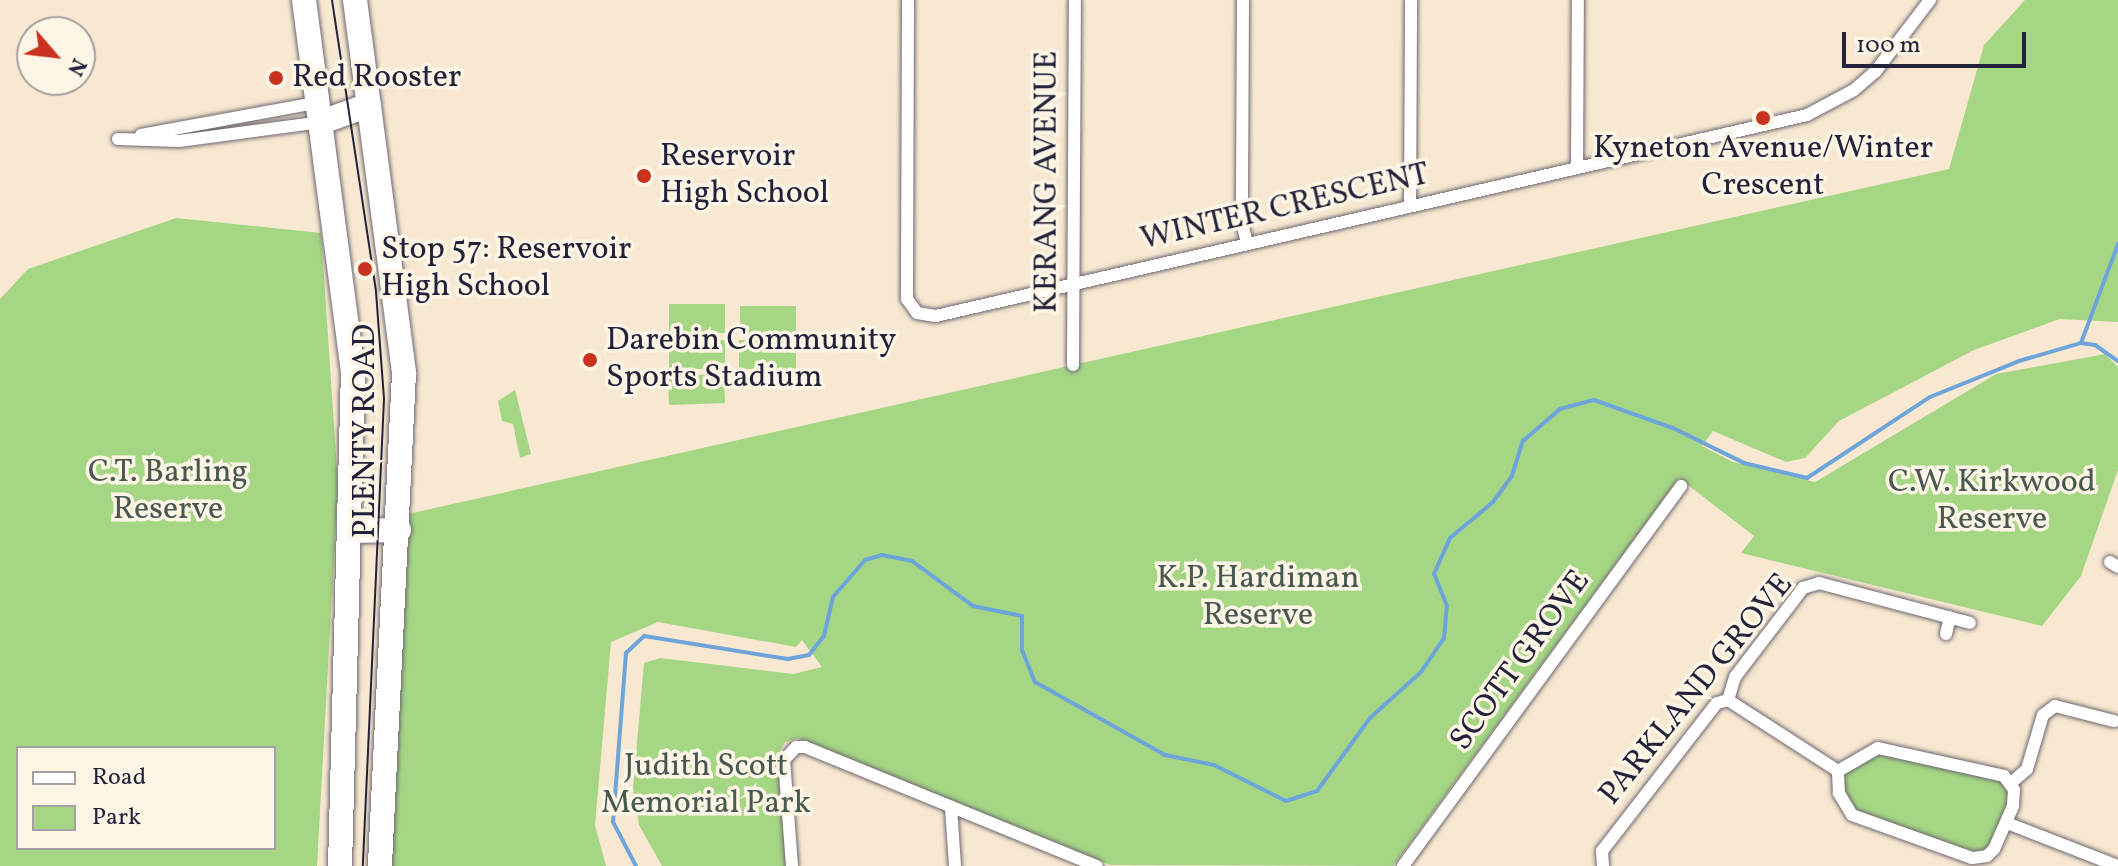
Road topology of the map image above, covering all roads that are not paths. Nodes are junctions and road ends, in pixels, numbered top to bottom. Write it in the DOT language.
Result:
graph roads {
  1 [pos="304,0"];
  2 [pos="355,0"];
  3 [pos="908,0"];
  4 [pos="1075,0"];
  5 [pos="1243,0"];
  6 [pos="1411,0"];
  7 [pos="1578,0"];
  8 [pos="1930,0"];
  9 [pos="369,105"];
  10 [pos="321,112"];
  11 [pos="1577,167"];
  12 [pos="1410,206"];
  13 [pos="1247,243"];
  14 [pos="1073,284"];
  15 [pos="1073,365"];
  16 [pos="1681,486"];
  17 [pos="399,530"];
  18 [pos="351,531"];
  19 [pos="1950,617"];
  20 [pos="1970,623"];
  21 [pos="1946,634"];
  22 [pos="1728,700"];
  23 [pos="2114,721"];
  24 [pos="1838,771"];
  25 [pos="2011,783"];
  26 [pos="951,807"];
  27 [pos="2007,823"];
  28 [pos="1980,863"];
  29 [pos="340,866"];
  30 [pos="380,866"];
  31 [pos="792,866"];
  32 [pos="955,866"];
  33 [pos="1097,866"];
  34 [pos="1403,866"];
  35 [pos="1603,866"];
  36 [pos="2118,866"];
  1 -- 10 [label="highway, PLENTY ROAD"];
  2 -- 9 [label="highway, PLENTY ROAD"];
  3 -- 14 [label="street, WINTER CRESCENT"];
  4 -- 14 [label="street, KERANG AVENUE"];
  5 -- 13 [label="street"];
  6 -- 12 [label="street"];
  7 -- 11 [label="street"];
  8 -- 11 [label="street, WINTER CRESCENT"];
  9 -- 10 [label="highway"];
  9 -- 17 [label="highway, PLENTY ROAD"];
  10 -- 10 [label="street"];
  10 -- 18 [label="highway, PLENTY ROAD"];
  11 -- 12 [label="street, WINTER CRESCENT"];
  12 -- 13 [label="street, WINTER CRESCENT"];
  13 -- 14 [label="street, WINTER CRESCENT"];
  14 -- 15 [label="street, KERANG AVENUE"];
  16 -- 34 [label="street, SCOTT GROVE"];
  17 -- 18 [label="highway"];
  17 -- 30 [label="highway, PLENTY ROAD"];
  18 -- 29 [label="highway, PLENTY ROAD"];
  19 -- 20 [label="street, PARKLAND GROVE"];
  19 -- 21 [label="street"];
  19 -- 22 [label="street, PARKLAND GROVE"];
  22 -- 24 [label="street"];
  22 -- 35 [label="street, PARKLAND GROVE"];
  23 -- 25 [label="street"];
  24 -- 25 [label="street"];
  24 -- 28 [label="street"];
  25 -- 27 [label="street"];
  26 -- 31 [label="street"];
  26 -- 32 [label="street"];
  26 -- 33 [label="street"];
  27 -- 28 [label="street"];
  27 -- 36 [label="street"];
}
